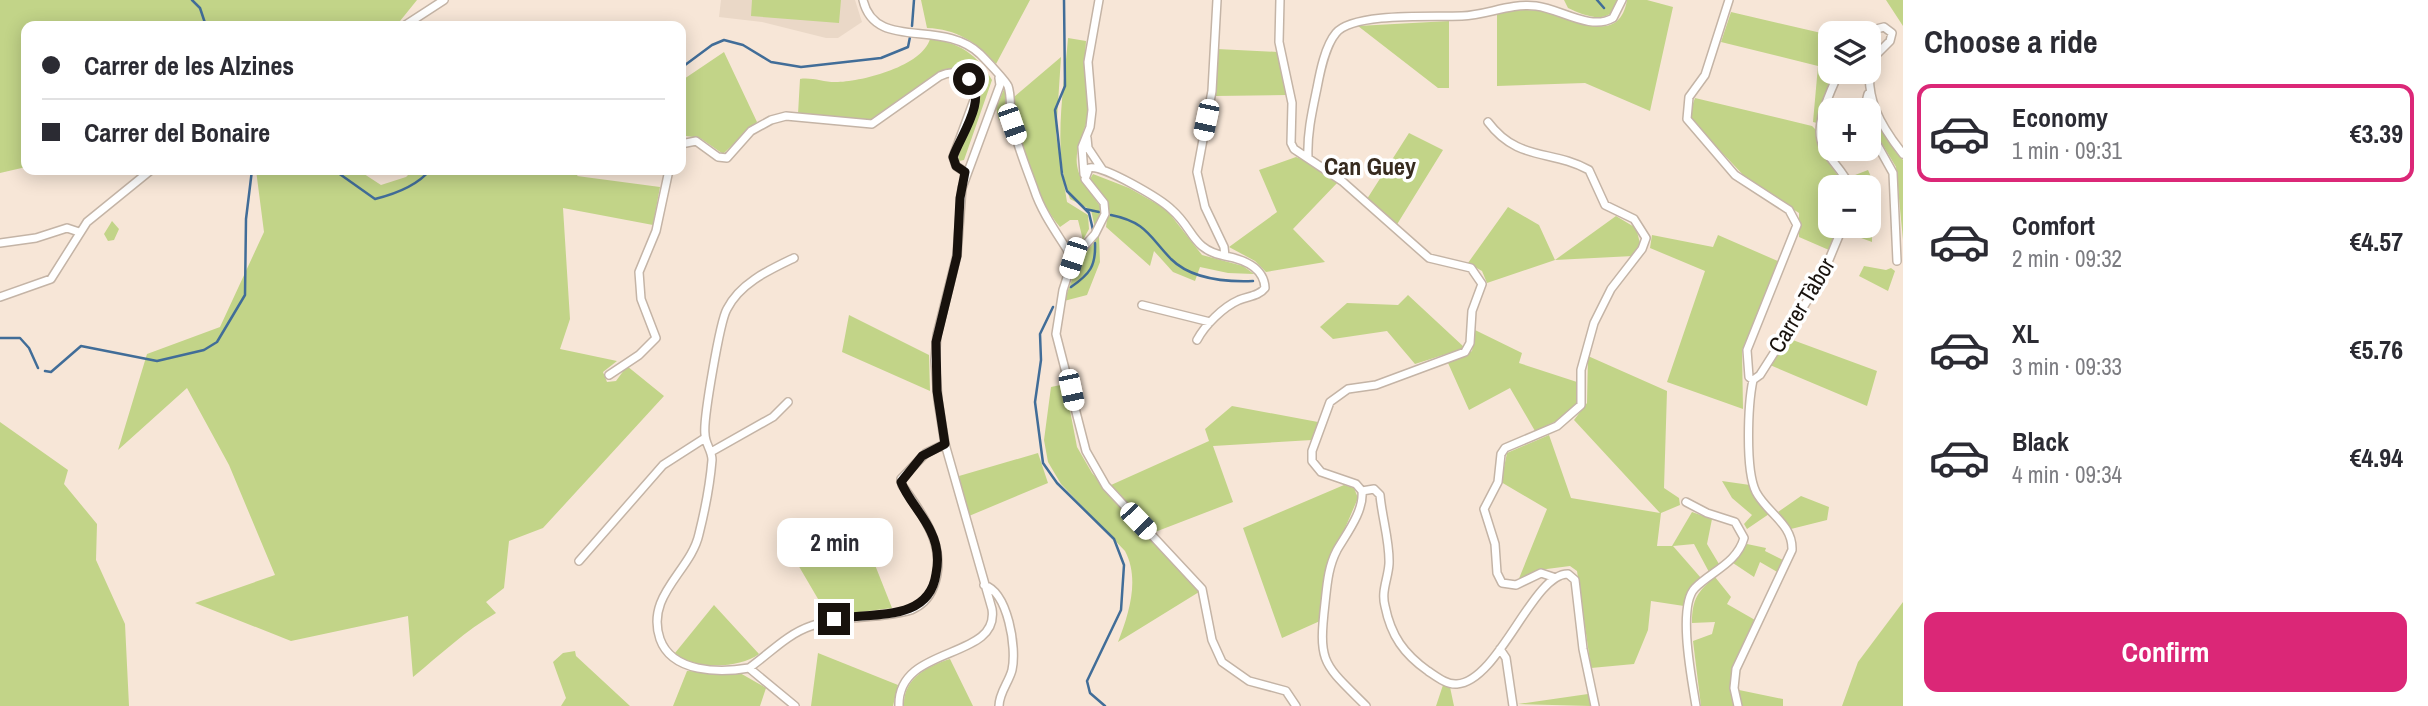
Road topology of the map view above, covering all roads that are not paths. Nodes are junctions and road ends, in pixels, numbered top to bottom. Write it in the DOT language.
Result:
graph roads {
  1 [pos="444,0"];
  2 [pos="863,0"];
  3 [pos="1099,0"];
  4 [pos="1217,0"];
  5 [pos="1280,0"];
  6 [pos="1622,0"];
  7 [pos="1729,0"];
  8 [pos="412,21"];
  9 [pos="1881,28"];
  10 [pos="1881,50"];
  11 [pos="999,78"];
  12 [pos="1834,84"];
  13 [pos="1870,84"];
  14 [pos="1869,92"];
  15 [pos="1867,98"];
  16 [pos="1488,122"];
  17 [pos="1088,134"];
  18 [pos="686,143"];
  19 [pos="1881,152"];
  20 [pos="1903,154"];
  21 [pos="1308,157"];
  22 [pos="1102,169"];
  23 [pos="965,172"];
  24 [pos="1084,174"];
  25 [pos="145,175"];
  26 [pos="667,175"];
  27 [pos="1842,175"];
  28 [pos="79,232"];
  29 [pos="1838,238"];
  30 [pos="0,243"];
  31 [pos="1224,256"];
  32 [pos="794,258"];
  33 [pos="1073,258"];
  34 [pos="1897,261"];
  35 [pos="0,297"];
  36 [pos="1142,305"];
  37 [pos="1210,323"];
  38 [pos="1197,340"];
  39 [pos="609,375"];
  40 [pos="1753,380"];
  41 [pos="788,402"];
  42 [pos="705,438"];
  43 [pos="945,444"];
  44 [pos="711,452"];
  45 [pos="1362,491"];
  46 [pos="1686,502"];
  47 [pos="579,561"];
  48 [pos="1553,577"];
  49 [pos="984,584"];
  50 [pos="1500,649"];
  51 [pos="749,668"];
  52 [pos="795,706"];
  53 [pos="899,706"];
  54 [pos="999,706"];
  55 [pos="1296,706"];
  56 [pos="1366,706"];
  57 [pos="1513,706"];
  58 [pos="1595,706"];
  59 [pos="1696,706"];
  60 [pos="1738,706"];
  1 -- 8 [label="street"];
  2 -- 11 [label="street"];
  3 -- 17 [label="street"];
  4 -- 31 [label="street"];
  5 -- 21 [label="street"];
  6 -- 21 [label="street"];
  7 -- 40 [label="street"];
  9 -- 10 [label="street"];
  11 -- 23 [label="street"];
  11 -- 33 [label="street"];
  12 -- 27 [label="street"];
  13 -- 14 [label="street"];
  14 -- 15 [label="street"];
  14 -- 20 [label="street"];
  16 -- 48 [label="street"];
  17 -- 22 [label="street"];
  17 -- 24 [label="street"];
  18 -- 23 [label="street"];
  19 -- 34 [label="street"];
  21 -- 45 [label="street"];
  22 -- 24 [label="street"];
  22 -- 31 [label="street"];
  23 -- 43 [label="street"];
  24 -- 33 [label="street"];
  25 -- 28 [label="street"];
  26 -- 39 [label="street"];
  28 -- 30 [label="street"];
  28 -- 35 [label="street"];
  29 -- 40 [label="street, Carrer Tàbor"];
  31 -- 37 [label="street"];
  32 -- 42 [label="street"];
  33 -- 55 [label="street"];
  36 -- 37 [label="street"];
  37 -- 38 [label="street"];
  40 -- 60 [label="street"];
  41 -- 44 [label="street"];
  42 -- 44 [label="street"];
  42 -- 47 [label="street"];
  43 -- 49 [label="street"];
  43 -- 51 [label="street"];
  44 -- 51 [label="street"];
  45 -- 50 [label="street"];
  45 -- 56 [label="street"];
  46 -- 59 [label="street"];
  48 -- 50 [label="street"];
  48 -- 58 [label="street"];
  49 -- 53 [label="street"];
  49 -- 54 [label="street"];
  50 -- 57 [label="street"];
  51 -- 52 [label="street"];
}
